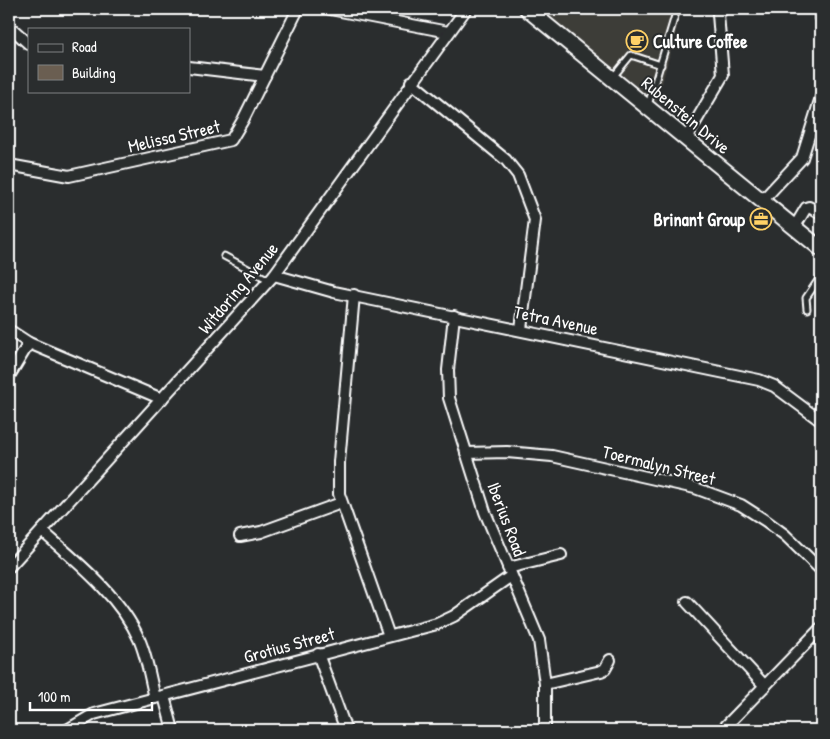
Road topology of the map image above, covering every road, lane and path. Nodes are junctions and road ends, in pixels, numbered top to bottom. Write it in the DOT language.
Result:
graph roads {
  1 [pos="298,9"];
  2 [pos="330,9"];
  3 [pos="466,9"];
  4 [pos="528,9"];
  5 [pos="647,9"];
  6 [pos="655,9"];
  7 [pos="677,9"];
  8 [pos="723,9"];
  9 [pos="818,9"];
  10 [pos="821,18"];
  11 [pos="9,26"];
  12 [pos="448,32"];
  13 [pos="28,43"];
  14 [pos="661,65"];
  15 [pos="190,67"];
  16 [pos="265,76"];
  17 [pos="612,78"];
  18 [pos="411,82"];
  19 [pos="821,97"];
  20 [pos="647,108"];
  21 [pos="685,140"];
  22 [pos="9,165"];
  23 [pos="761,202"];
  24 [pos="821,214"];
  25 [pos="794,228"];
  26 [pos="821,249"];
  27 [pos="224,256"];
  28 [pos="821,276"];
  29 [pos="272,278"];
  30 [pos="354,295"];
  31 [pos="807,309"];
  32 [pos="454,316"];
  33 [pos="521,329"];
  34 [pos="9,330"];
  35 [pos="29,343"];
  36 [pos="9,376"];
  37 [pos="162,399"];
  38 [pos="821,421"];
  39 [pos="466,453"];
  40 [pos="341,503"];
  41 [pos="42,531"];
  42 [pos="240,536"];
  43 [pos="561,555"];
  44 [pos="9,567"];
  45 [pos="821,570"];
  46 [pos="510,572"];
  47 [pos="687,602"];
  48 [pos="821,628"];
  49 [pos="389,636"];
  50 [pos="318,654"];
  51 [pos="610,660"];
  52 [pos="545,684"];
  53 [pos="764,686"];
  54 [pos="160,697"];
  55 [pos="67,730"];
  56 [pos="173,730"];
  57 [pos="346,730"];
  58 [pos="545,730"];
  59 [pos="722,730"];
  1 -- 16 [label="street, Melissa Street"];
  2 -- 12 [label="street"];
  3 -- 12 [label="street, Witdoring Avenue"];
  4 -- 17 [label="street, Rubenstein Drive"];
  5 -- 6 [label="lane"];
  7 -- 14 [label="lane"];
  8 -- 21 [label="street"];
  9 -- 10 [label="street"];
  11 -- 13 [label="street"];
  12 -- 18 [label="street, Witdoring Avenue"];
  14 -- 17 [label="lane"];
  14 -- 20 [label="lane"];
  15 -- 16 [label="street"];
  16 -- 22 [label="street, Melissa Street"];
  17 -- 20 [label="street, Rubenstein Drive"];
  18 -- 29 [label="street, Witdoring Avenue"];
  18 -- 33 [label="street"];
  19 -- 23 [label="street"];
  20 -- 21 [label="street, Rubenstein Drive"];
  21 -- 23 [label="street, Rubenstein Drive"];
  23 -- 25 [label="street, Rubenstein Drive"];
  24 -- 25 [label="street"];
  25 -- 26 [label="street, Rubenstein Drive"];
  27 -- 29 [label="lane"];
  28 -- 31 [label="lane"];
  29 -- 30 [label="street, Tetra Avenue"];
  29 -- 37 [label="street, Witdoring Avenue"];
  30 -- 32 [label="street, Tetra Avenue"];
  30 -- 40 [label="street"];
  32 -- 33 [label="street, Tetra Avenue"];
  32 -- 39 [label="street, Iberius Road"];
  33 -- 38 [label="street, Tetra Avenue"];
  34 -- 35 [label="street"];
  35 -- 36 [label="street"];
  35 -- 37 [label="street"];
  37 -- 41 [label="street, Witdoring Avenue"];
  39 -- 45 [label="street, Toermalyn Street"];
  39 -- 46 [label="street, Iberius Road"];
  40 -- 42 [label="street"];
  40 -- 49 [label="street"];
  41 -- 44 [label="street, Witdoring Avenue"];
  41 -- 54 [label="street"];
  43 -- 46 [label="street"];
  46 -- 49 [label="street, Grotius Street"];
  46 -- 52 [label="street, Iberius Road"];
  47 -- 53 [label="street"];
  48 -- 53 [label="street"];
  49 -- 50 [label="street, Grotius Street"];
  50 -- 54 [label="street, Grotius Street"];
  50 -- 57 [label="street"];
  51 -- 52 [label="street"];
  52 -- 58 [label="street, Iberius Road"];
  53 -- 59 [label="street"];
  54 -- 55 [label="street, Grotius Street"];
  54 -- 56 [label="street"];
}
